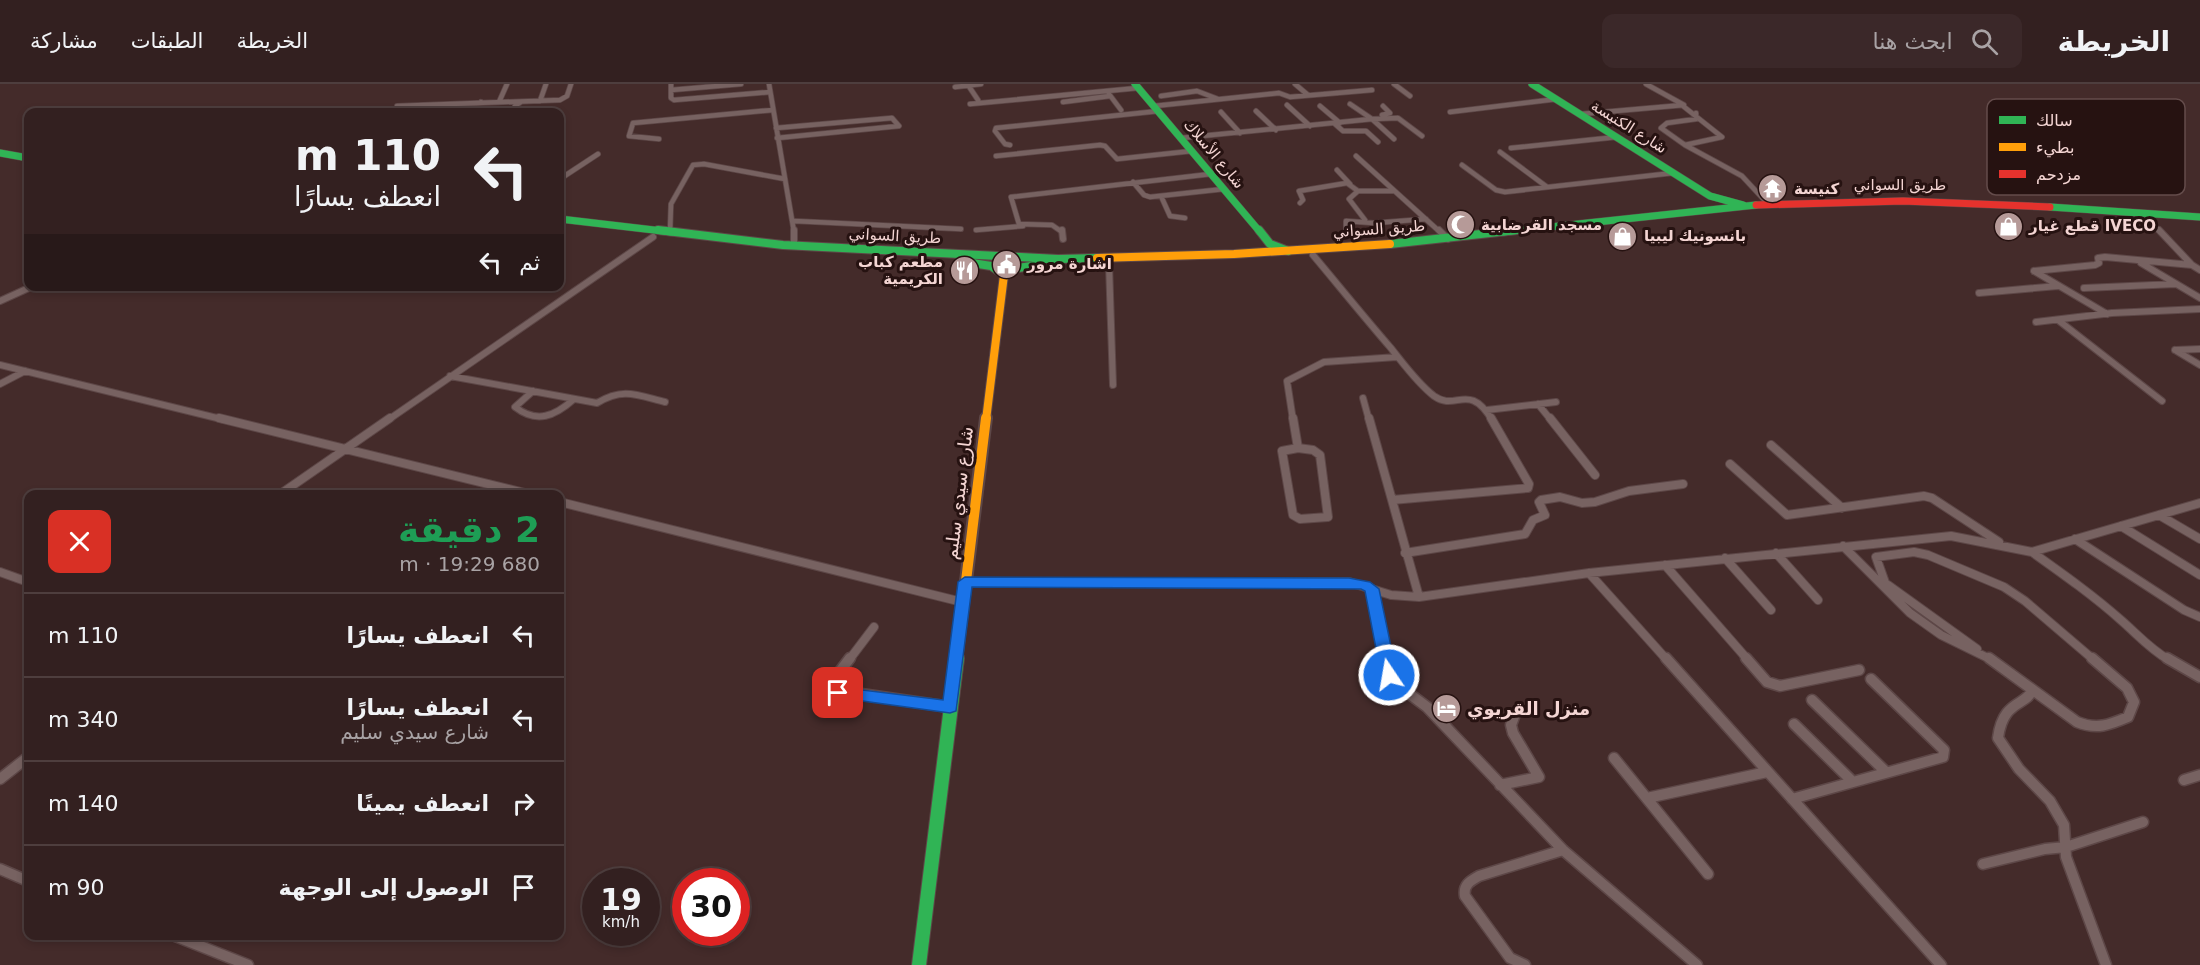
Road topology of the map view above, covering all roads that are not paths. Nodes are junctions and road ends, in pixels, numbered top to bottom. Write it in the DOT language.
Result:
graph roads {
  1 [pos="507,84"];
  2 [pos="546,84"];
  3 [pos="571,84"];
  4 [pos="741,84"];
  5 [pos="769,84"];
  6 [pos="981,84"];
  7 [pos="1295,84"];
  8 [pos="1394,84"];
  9 [pos="1532,84"];
  10 [pos="1646,84"];
  11 [pos="968,85"];
  12 [pos="1136,86"];
  13 [pos="671,87"];
  14 [pos="955,87"];
  15 [pos="1017,88"];
  16 [pos="1044,88"];
  17 [pos="1074,89"];
  18 [pos="1372,90"];
  19 [pos="1106,91"];
  20 [pos="770,92"];
  21 [pos="1077,94"];
  22 [pos="1308,95"];
  23 [pos="1050,96"];
  24 [pos="1110,96"];
  25 [pos="1161,96"];
  26 [pos="1410,96"];
  27 [pos="1022,98"];
  28 [pos="1218,99"];
  29 [pos="1557,99"];
  30 [pos="978,100"];
  31 [pos="522,101"];
  32 [pos="540,101"];
  33 [pos="481,102"];
  34 [pos="499,102"];
  35 [pos="1063,102"];
  36 [pos="448,104"];
  37 [pos="970,104"];
  38 [pos="1350,104"];
  39 [pos="420,105"];
  40 [pos="1287,105"];
  41 [pos="397,106"];
  42 [pos="1320,106"];
  43 [pos="1383,106"];
  44 [pos="1683,106"];
  45 [pos="417,108"];
  46 [pos="445,108"];
  47 [pos="477,108"];
  48 [pos="514,108"];
  49 [pos="1156,108"];
  50 [pos="773,110"];
  51 [pos="1121,110"];
  52 [pos="1256,111"];
  53 [pos="1221,112"];
  54 [pos="1450,112"];
  55 [pos="1696,113"];
  56 [pos="1581,114"];
  57 [pos="1370,118"];
  58 [pos="1337,123"];
  59 [pos="1310,126"];
  60 [pos="776,128"];
  61 [pos="1276,130"];
  62 [pos="1240,133"];
  63 [pos="1422,136"];
  64 [pos="1617,137"];
  65 [pos="777,138"];
  66 [pos="1181,138"];
  67 [pos="659,139"];
  68 [pos="1394,139"];
  69 [pos="1378,142"];
  70 [pos="1685,144"];
  71 [pos="1010,145"];
  72 [pos="0,148"];
  73 [pos="1511,148"];
  74 [pos="1192,151"];
  75 [pos="1500,152"];
  76 [pos="0,153"];
  77 [pos="24,153"];
  78 [pos="598,154"];
  79 [pos="996,156"];
  80 [pos="1356,156"];
  81 [pos="24,158"];
  82 [pos="1462,165"];
  83 [pos="1337,170"];
  84 [pos="1673,173"];
  85 [pos="1211,174"];
  86 [pos="564,175"];
  87 [pos="784,179"];
  88 [pos="1133,182"];
  89 [pos="1350,184"];
  90 [pos="1547,187"];
  91 [pos="1224,189"];
  92 [pos="1358,191"];
  93 [pos="1395,191"];
  94 [pos="1161,196"];
  95 [pos="1710,196"];
  96 [pos="1300,202"];
  97 [pos="1768,204"];
  98 [pos="1743,206"];
  99 [pos="1717,208"];
  100 [pos="2200,217"];
  101 [pos="1185,218"];
  102 [pos="2147,218"];
  103 [pos="564,219"];
  104 [pos="1427,219"];
  105 [pos="1365,220"];
  106 [pos="794,221"];
  107 [pos="2200,222"];
  108 [pos="564,226"];
  109 [pos="1023,226"];
  110 [pos="961,229"];
  111 [pos="976,230"];
  112 [pos="1346,230"];
  113 [pos="670,232"];
  114 [pos="652,237"];
  115 [pos="733,239"];
  116 [pos="1063,239"];
  117 [pos="1448,239"];
  118 [pos="722,244"];
  119 [pos="754,245"];
  120 [pos="794,246"];
  121 [pos="1267,248"];
  122 [pos="1313,255"];
  123 [pos="2137,260"];
  124 [pos="966,262"];
  125 [pos="1108,264"];
  126 [pos="1038,265"];
  127 [pos="2192,265"];
  128 [pos="2200,270"];
  129 [pos="1004,275"];
  130 [pos="2176,284"];
  131 [pos="2058,286"];
  132 [pos="2084,288"];
  133 [pos="24,290"];
  134 [pos="1979,293"];
  135 [pos="2200,298"];
  136 [pos="0,301"];
  137 [pos="2200,309"];
  138 [pos="2107,314"];
  139 [pos="2058,320"];
  140 [pos="2036,322"];
  141 [pos="2200,350"];
  142 [pos="1397,357"];
  143 [pos="0,365"];
  144 [pos="2200,365"];
  145 [pos="25,371"];
  146 [pos="450,376"];
  147 [pos="0,384"];
  148 [pos="1113,385"];
  149 [pos="533,391"];
  150 [pos="1363,398"];
  151 [pos="574,399"];
  152 [pos="2162,401"];
  153 [pos="665,402"];
  154 [pos="1557,402"];
  155 [pos="1539,404"];
  156 [pos="1487,410"];
  157 [pos="1771,445"];
  158 [pos="1298,448"];
  159 [pos="344,450"];
  160 [pos="1730,464"];
  161 [pos="1595,475"];
  162 [pos="1683,484"];
  163 [pos="286,490"];
  164 [pos="512,490"];
  165 [pos="1392,500"];
  166 [pos="564,502"];
  167 [pos="2200,503"];
  168 [pos="1842,508"];
  169 [pos="2159,515"];
  170 [pos="2121,526"];
  171 [pos="2200,539"];
  172 [pos="2075,540"];
  173 [pos="1843,546"];
  174 [pos="2008,548"];
  175 [pos="2032,552"];
  176 [pos="1405,553"];
  177 [pos="1776,553"];
  178 [pos="1725,558"];
  179 [pos="1665,565"];
  180 [pos="0,572"];
  181 [pos="1589,573"];
  182 [pos="2200,575"];
  183 [pos="24,581"];
  184 [pos="965,582"];
  185 [pos="1888,588"];
  186 [pos="1371,589"];
  187 [pos="1419,597"];
  188 [pos="1818,600"];
  189 [pos="962,602"];
  190 [pos="1771,610"];
  191 [pos="2200,617"];
  192 [pos="874,627"];
  193 [pos="1859,670"];
  194 [pos="2200,677"];
  195 [pos="1871,679"];
  196 [pos="2032,690"];
  197 [pos="1812,700"];
  198 [pos="950,707"];
  199 [pos="1515,714"];
  200 [pos="1794,724"];
  201 [pos="1614,758"];
  202 [pos="24,760"];
  203 [pos="1767,772"];
  204 [pos="1886,772"];
  205 [pos="2200,775"];
  206 [pos="0,779"];
  207 [pos="2184,780"];
  208 [pos="1853,782"];
  209 [pos="1500,785"];
  210 [pos="1647,798"];
  211 [pos="1792,799"];
  212 [pos="2143,822"];
  213 [pos="2066,847"];
  214 [pos="1563,850"];
  215 [pos="1983,864"];
  216 [pos="0,869"];
  217 [pos="1708,874"];
  218 [pos="24,879"];
  219 [pos="185,940"];
  220 [pos="248,965"];
  221 [pos="919,965"];
  222 [pos="1525,965"];
  223 [pos="1697,965"];
  224 [pos="1941,965"];
  225 [pos="2106,965"];
  1 -- 34 [label="street"];
  2 -- 32 [label="street"];
  3 -- 32 [label="street"];
  4 -- 13 [label="street"];
  5 -- 20 [label="street"];
  6 -- 11 [label="street"];
  7 -- 22 [label="street"];
  8 -- 26 [label="street"];
  9 -- 29 [label="main road, شارع الكنيسة"];
  10 -- 44 [label="street"];
  11 -- 14 [label="street"];
  11 -- 30 [label="street"];
  12 -- 19 [label="street"];
  12 -- 49 [label="main road, شارع الأسلاك"];
  13 -- 20 [label="street"];
  15 -- 27 [label="street"];
  16 -- 23 [label="street"];
  17 -- 21 [label="street"];
  18 -- 22 [label="street"];
  19 -- 21 [label="street"];
  19 -- 24 [label="street"];
  20 -- 50 [label="street"];
  21 -- 23 [label="street"];
  22 -- 28 [label="street"];
  23 -- 27 [label="street"];
  24 -- 35 [label="street"];
  24 -- 51 [label="street"];
  25 -- 28 [label="street"];
  27 -- 37 [label="street"];
  28 -- 49 [label="street"];
  29 -- 54 [label="street"];
  29 -- 56 [label="main road, شارع الكنيسة"];
  31 -- 32 [label="street"];
  31 -- 34 [label="street"];
  31 -- 48 [label="street"];
  33 -- 34 [label="street"];
  33 -- 36 [label="street"];
  33 -- 47 [label="street"];
  36 -- 39 [label="street"];
  36 -- 46 [label="street"];
  38 -- 57 [label="street"];
  39 -- 41 [label="street"];
  39 -- 45 [label="street"];
  40 -- 59 [label="street"];
  42 -- 58 [label="street"];
  43 -- 57 [label="street"];
  44 -- 55 [label="street"];
  44 -- 56 [label="street"];
  49 -- 66 [label="main road, شارع الأسلاك"];
  49 -- 71 [label="street"];
  50 -- 60 [label="street"];
  50 -- 67 [label="street"];
  52 -- 61 [label="street"];
  53 -- 62 [label="street"];
  55 -- 70 [label="street"];
  55 -- 70 [label="street"];
  56 -- 64 [label="main road, شارع الكنيسة"];
  57 -- 58 [label="street"];
  57 -- 63 [label="street"];
  57 -- 68 [label="street"];
  58 -- 59 [label="street"];
  58 -- 69 [label="street"];
  59 -- 61 [label="street"];
  60 -- 65 [label="street"];
  60 -- 65 [label="street"];
  61 -- 62 [label="street"];
  62 -- 66 [label="street"];
  64 -- 73 [label="street"];
  64 -- 84 [label="main road, شارع الكنيسة"];
  65 -- 87 [label="street"];
  66 -- 74 [label="main road, شارع الأسلاك"];
  70 -- 97 [label="street"];
  72 -- 77 [label="main road"];
  74 -- 79 [label="street"];
  74 -- 85 [label="main road, شارع الأسلاك"];
  75 -- 90 [label="street"];
  76 -- 81 [label="main road"];
  78 -- 86 [label="street"];
  80 -- 93 [label="street"];
  82 -- 90 [label="street"];
  83 -- 89 [label="street"];
  84 -- 90 [label="street"];
  84 -- 95 [label="main road, شارع الكنيسة"];
  85 -- 88 [label="street"];
  85 -- 91 [label="main road, شارع الأسلاك"];
  87 -- 106 [label="street"];
  87 -- 113 [label="street"];
  88 -- 94 [label="street"];
  88 -- 109 [label="street"];
  89 -- 92 [label="street"];
  89 -- 96 [label="street"];
  91 -- 94 [label="street"];
  91 -- 121 [label="main road, شارع الأسلاك"];
  92 -- 93 [label="street"];
  92 -- 105 [label="street"];
  93 -- 104 [label="street"];
  94 -- 101 [label="street"];
  95 -- 98 [label="main road, شارع الكنيسة"];
  95 -- 99 [label="main road, شارع الكنيسة"];
  97 -- 98 [label="main road, طريق السواني"];
  97 -- 100 [label="main road, طريق السواني"];
  98 -- 99 [label="main road, طريق السواني"];
  99 -- 117 [label="main road, طريق السواني"];
  102 -- 107 [label="main road, طريق السواني"];
  102 -- 122 [label="main road, طريق السواني"];
  102 -- 127 [label="street"];
  103 -- 113 [label="main road, طريق السواني"];
  104 -- 105 [label="street"];
  104 -- 117 [label="street"];
  105 -- 112 [label="street"];
  106 -- 110 [label="street"];
  106 -- 120 [label="street"];
  108 -- 114 [label="main road, طريق السواني"];
  109 -- 111 [label="street"];
  109 -- 116 [label="street"];
  113 -- 115 [label="main road, طريق السواني"];
  114 -- 118 [label="main road, طريق السواني"];
  114 -- 146 [label="street"];
  115 -- 118 [label="main road"];
  115 -- 119 [label="main road, طريق السواني"];
  117 -- 121 [label="main road, طريق السواني"];
  118 -- 119 [label="main road, طريق السواني"];
  119 -- 120 [label="main road, طريق السواني"];
  119 -- 124 [label="main road, طريق السواني"];
  120 -- 121 [label="main road, طريق السواني"];
  122 -- 125 [label="main road, طريق السواني"];
  122 -- 142 [label="street"];
  123 -- 127 [label="street"];
  123 -- 130 [label="street"];
  123 -- 131 [label="street"];
  124 -- 126 [label="main road, طريق السواني"];
  124 -- 129 [label="main road"];
  125 -- 126 [label="main road, طريق السواني"];
  125 -- 148 [label="street"];
  126 -- 129 [label="main road"];
  127 -- 128 [label="street"];
  129 -- 184 [label="main road, شارع سيدي سليم"];
  130 -- 132 [label="street"];
  130 -- 135 [label="street"];
  131 -- 134 [label="street"];
  131 -- 138 [label="street"];
  133 -- 136 [label="street"];
  137 -- 138 [label="street"];
  138 -- 139 [label="street"];
  139 -- 140 [label="street"];
  139 -- 152 [label="street"];
  141 -- 144 [label="street"];
  142 -- 156 [label="street"];
  142 -- 158 [label="street"];
  143 -- 145 [label="street"];
  145 -- 147 [label="street"];
  145 -- 159 [label="street"];
  146 -- 149 [label="street"];
  146 -- 159 [label="street"];
  149 -- 151 [label="street"];
  149 -- 151 [label="street"];
  150 -- 165 [label="street"];
  151 -- 153 [label="street"];
  154 -- 155 [label="street"];
  155 -- 156 [label="street"];
  155 -- 161 [label="street"];
  156 -- 165 [label="street"];
  157 -- 168 [label="street"];
  158 -- 158 [label="street"];
  159 -- 163 [label="street"];
  159 -- 164 [label="street"];
  160 -- 168 [label="street"];
  162 -- 176 [label="street"];
  165 -- 176 [label="street"];
  166 -- 189 [label="street"];
  167 -- 169 [label="street"];
  168 -- 174 [label="street"];
  169 -- 170 [label="street"];
  169 -- 171 [label="street"];
  170 -- 172 [label="street"];
  170 -- 182 [label="street"];
  172 -- 175 [label="street"];
  172 -- 191 [label="street"];
  173 -- 174 [label="street"];
  173 -- 177 [label="street"];
  173 -- 185 [label="street"];
  174 -- 175 [label="street"];
  175 -- 194 [label="street"];
  176 -- 187 [label="street"];
  177 -- 178 [label="street"];
  177 -- 188 [label="street"];
  178 -- 179 [label="street"];
  178 -- 190 [label="street"];
  179 -- 181 [label="street"];
  179 -- 193 [label="street"];
  180 -- 183 [label="street"];
  181 -- 187 [label="street"];
  181 -- 203 [label="street"];
  184 -- 186 [label="street"];
  184 -- 189 [label="main road, شارع سيدي سليم"];
  185 -- 196 [label="street"];
  185 -- 196 [label="street"];
  186 -- 187 [label="street"];
  186 -- 209 [label="street"];
  189 -- 198 [label="main road, شارع سيدي سليم"];
  192 -- 198 [label="street"];
  195 -- 204 [label="street"];
  196 -- 213 [label="street"];
  197 -- 204 [label="street"];
  198 -- 221 [label="main road, شارع سيدي سليم"];
  199 -- 209 [label="street"];
  200 -- 208 [label="street"];
  201 -- 210 [label="street"];
  202 -- 206 [label="street"];
  203 -- 210 [label="street"];
  203 -- 211 [label="street"];
  204 -- 208 [label="street"];
  205 -- 207 [label="street"];
  208 -- 211 [label="street"];
  209 -- 214 [label="street"];
  210 -- 217 [label="street"];
  211 -- 224 [label="street"];
  212 -- 213 [label="street"];
  213 -- 215 [label="street"];
  213 -- 225 [label="street"];
  214 -- 222 [label="street"];
  214 -- 223 [label="street"];
  216 -- 218 [label="street"];
  219 -- 220 [label="street"];
}
